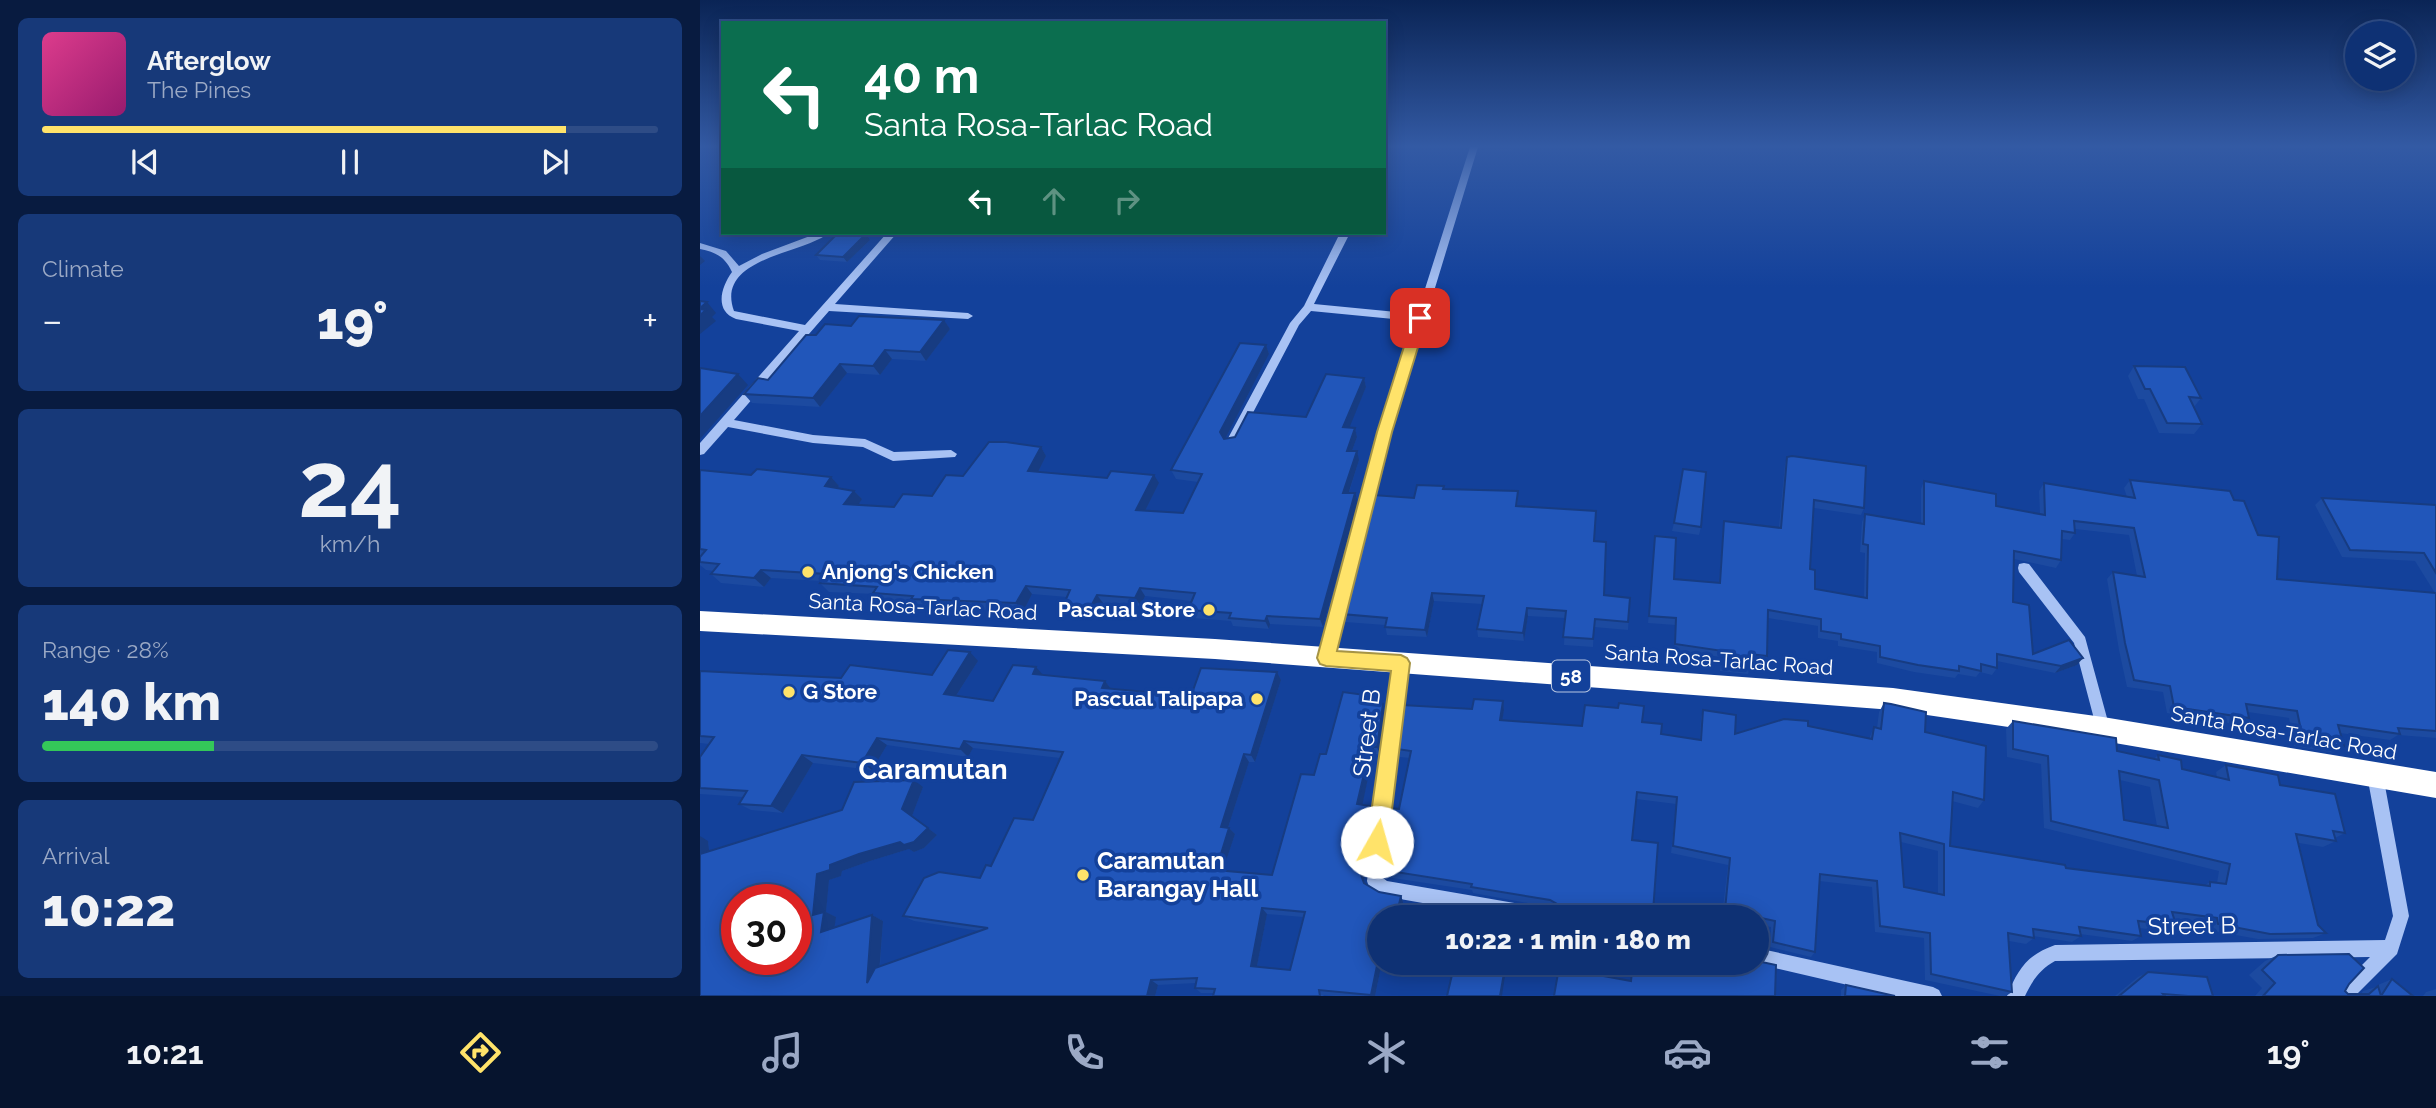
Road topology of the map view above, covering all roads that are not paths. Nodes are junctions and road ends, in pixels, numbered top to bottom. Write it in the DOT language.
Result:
graph roads {
  1 [pos="1459,193"];
  2 [pos="821,235"];
  3 [pos="890,235"];
  4 [pos="1344,235"];
  5 [pos="700,246"];
  6 [pos="737,272"];
  7 [pos="824,307"];
  8 [pos="1308,307"];
  9 [pos="968,316"];
  10 [pos="1420,318"];
  11 [pos="806,329"];
  12 [pos="725,422"];
  13 [pos="1232,442"];
  14 [pos="700,452"];
  15 [pos="951,454"];
  16 [pos="2024,568"];
  17 [pos="700,621"];
  18 [pos="1326,658"];
  19 [pos="1401,663"];
  20 [pos="2103,729"];
  21 [pos="2375,775"];
  22 [pos="2436,785"];
  23 [pos="1480,905"];
  24 [pos="2391,948"];
  25 [pos="1769,959"];
  26 [pos="1933,996"];
  27 [pos="2016,996"];
  28 [pos="2343,996"];
  1 -- 10 [label="street"];
  2 -- 6 [label="street"];
  3 -- 7 [label="street"];
  4 -- 8 [label="street"];
  5 -- 6 [label="street"];
  6 -- 11 [label="street"];
  7 -- 9 [label="street"];
  7 -- 11 [label="street"];
  8 -- 10 [label="street"];
  8 -- 13 [label="street"];
  10 -- 18 [label="street"];
  11 -- 12 [label="street"];
  12 -- 14 [label="street"];
  12 -- 15 [label="street"];
  16 -- 20 [label="street"];
  17 -- 18 [label="highway, Santa Rosa-Tarlac Road / 58"];
  18 -- 19 [label="highway, Santa Rosa-Tarlac Road / 58"];
  19 -- 20 [label="highway, Santa Rosa-Tarlac Road / 58"];
  19 -- 23 [label="street, Street B"];
  20 -- 21 [label="highway, Santa Rosa-Tarlac Road / 58"];
  21 -- 22 [label="highway, Santa Rosa-Tarlac Road / 58"];
  21 -- 24 [label="street"];
  24 -- 27 [label="street, Street B"];
  24 -- 28 [label="street"];
  25 -- 26 [label="street"];
}
